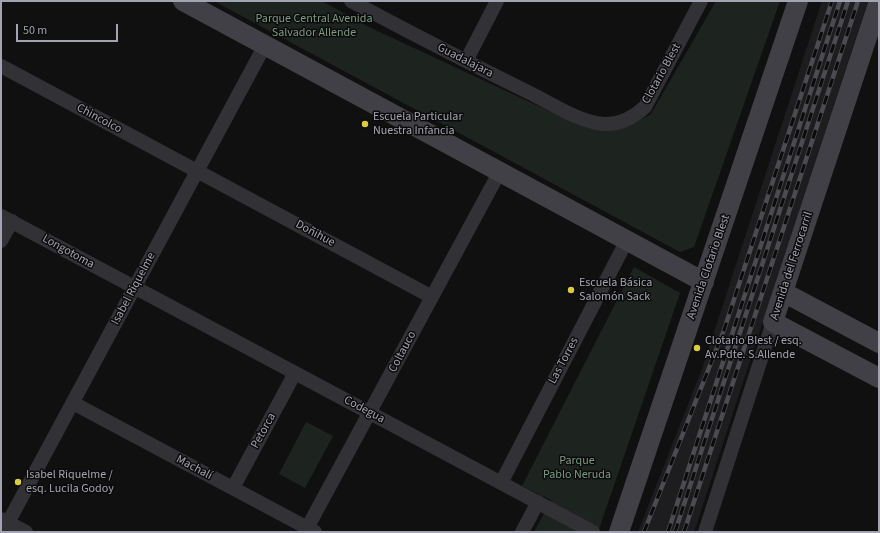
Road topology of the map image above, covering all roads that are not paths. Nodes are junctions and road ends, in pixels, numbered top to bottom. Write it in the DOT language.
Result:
graph roads {
  1 [pos="183,1"];
  2 [pos="351,1"];
  3 [pos="498,1"];
  4 [pos="701,1"];
  5 [pos="798,1"];
  6 [pos="879,1"];
  7 [pos="265,45"];
  8 [pos="466,61"];
  9 [pos="1,66"];
  10 [pos="580,118"];
  11 [pos="197,171"];
  12 [pos="500,171"];
  13 [pos="6,219"];
  14 [pos="627,240"];
  15 [pos="1,241"];
  16 [pos="704,282"];
  17 [pos="134,288"];
  18 [pos="783,292"];
  19 [pos="432,296"];
  20 [pos="773,322"];
  21 [pos="879,343"];
  22 [pos="295,373"];
  23 [pos="879,378"];
  24 [pos="73,403"];
  25 [pos="370,413"];
  26 [pos="501,483"];
  27 [pos="233,488"];
  28 [pos="538,502"];
  29 [pos="4,525"];
  30 [pos="309,531"];
  31 [pos="26,532"];
  32 [pos="522,532"];
  33 [pos="593,532"];
  34 [pos="619,532"];
  35 [pos="705,532"];
  1 -- 7 [label="street"];
  2 -- 8 [label="street, Guadalajara"];
  3 -- 8 [label="street"];
  4 -- 10 [label="street, Clotario Blest"];
  5 -- 16 [label="street, Avenida Clotario Blest"];
  6 -- 18 [label="street, Avenida del Ferrocarril"];
  7 -- 11 [label="street, Isabel Riquelme"];
  7 -- 12 [label="street"];
  8 -- 10 [label="street, Guadalajara"];
  9 -- 11 [label="street, Chincolco"];
  11 -- 17 [label="street, Isabel Riquelme"];
  11 -- 19 [label="street, Doñihue"];
  12 -- 14 [label="street"];
  12 -- 19 [label="street, Coltauco"];
  13 -- 15 [label="street"];
  13 -- 17 [label="street, Longotoma"];
  14 -- 16 [label="street"];
  14 -- 26 [label="street, Las Torres"];
  16 -- 34 [label="street, Avenida Clotario Blest"];
  17 -- 22 [label="street, Codegua"];
  17 -- 24 [label="street, Isabel Riquelme"];
  18 -- 20 [label="street, Avenida del Ferrocarril"];
  18 -- 21 [label="street"];
  19 -- 25 [label="street, Coltauco"];
  20 -- 23 [label="street"];
  20 -- 35 [label="street, Avenida del Ferrocarril"];
  22 -- 25 [label="street, Codegua"];
  22 -- 27 [label="street, Petorca"];
  24 -- 27 [label="street, Machalí"];
  24 -- 29 [label="street, Isabel Riquelme"];
  25 -- 26 [label="street, Codegua"];
  25 -- 30 [label="street, Coltauco"];
  26 -- 28 [label="street, Codegua"];
  27 -- 30 [label="street, Machalí"];
  28 -- 32 [label="street"];
  28 -- 33 [label="street, Codegua"];
  29 -- 31 [label="street"];
}
